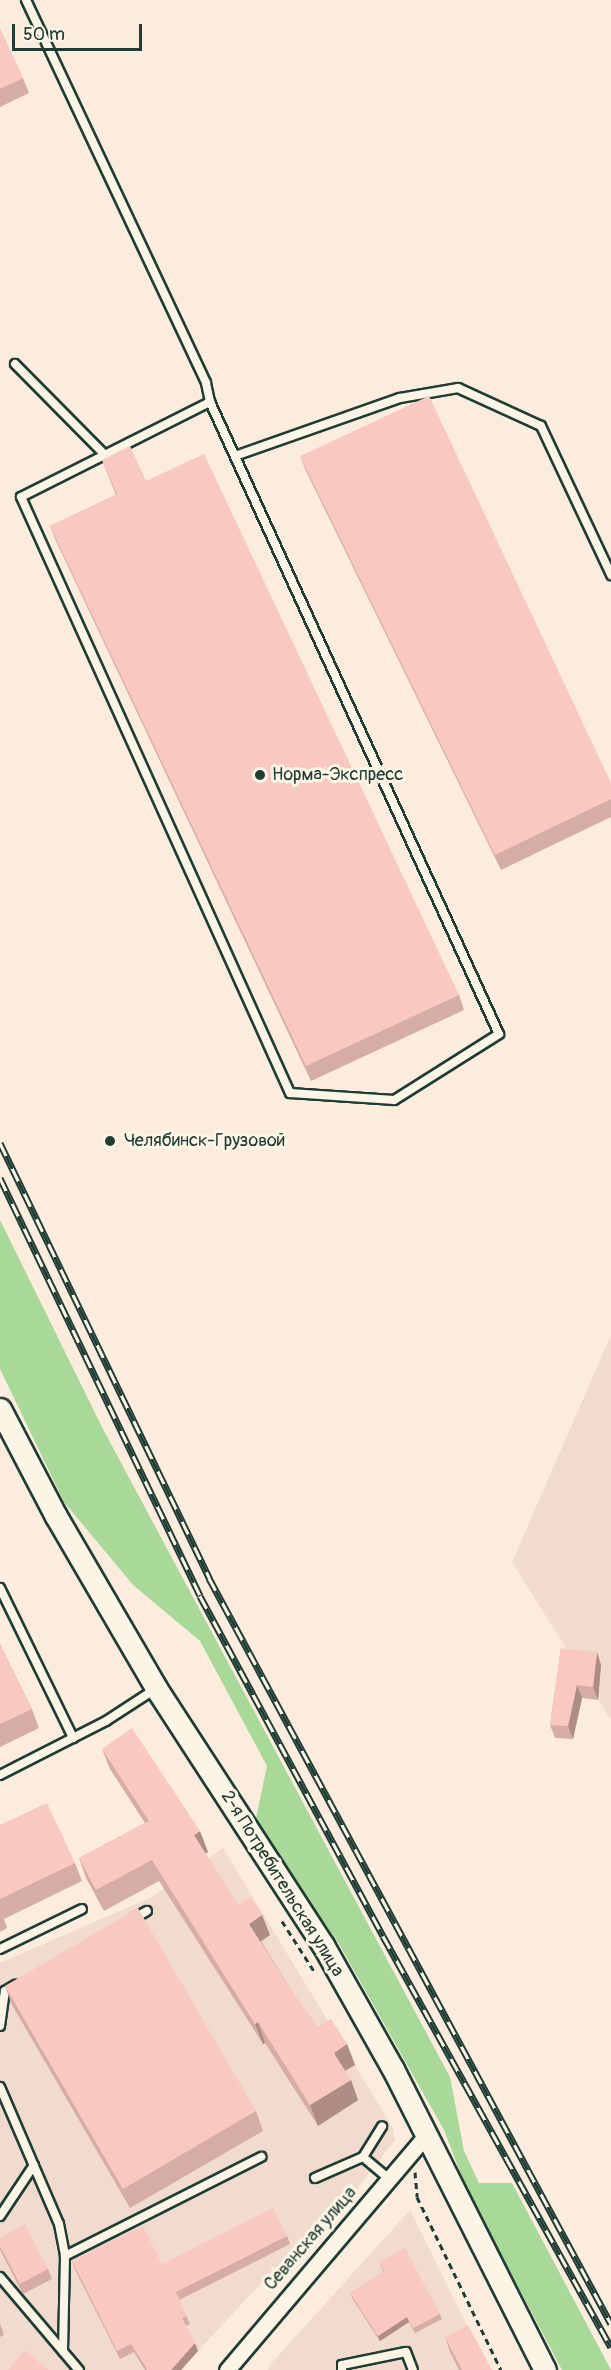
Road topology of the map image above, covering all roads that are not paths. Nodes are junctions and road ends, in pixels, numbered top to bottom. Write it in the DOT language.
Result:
graph roads {
  1 [pos="26,0"];
  2 [pos="15,364"];
  3 [pos="210,402"];
  4 [pos="105,455"];
  5 [pos="234,456"];
  6 [pos="611,575"];
  7 [pos="0,1409"];
  8 [pos="0,1588"];
  9 [pos="156,1689"];
  10 [pos="73,1738"];
  11 [pos="0,1774"];
  12 [pos="82,1909"];
  13 [pos="147,1911"];
  14 [pos="127,1923"];
  15 [pos="0,1949"];
  16 [pos="25,1979"];
  17 [pos="0,2026"];
  18 [pos="0,2087"];
  19 [pos="382,2126"];
  20 [pos="426,2135"];
  21 [pos="261,2157"];
  22 [pos="363,2157"];
  23 [pos="33,2165"];
  24 [pos="315,2178"];
  25 [pos="389,2179"];
  26 [pos="0,2217"];
  27 [pos="65,2256"];
  28 [pos="0,2277"];
  29 [pos="63,2351"];
  30 [pos="80,2370"];
  31 [pos="227,2370"];
  32 [pos="342,2370"];
  33 [pos="413,2370"];
  34 [pos="545,2370"];
  1 -- 3 [label="lane"];
  2 -- 4 [label="lane"];
  3 -- 4 [label="lane"];
  3 -- 5 [label="lane"];
  4 -- 5 [label="lane"];
  5 -- 6 [label="lane"];
  7 -- 9 [label="street, 2-я Потребительская улица"];
  8 -- 10 [label="lane"];
  9 -- 10 [label="lane"];
  9 -- 20 [label="street, 2-я Потребительская улица"];
  10 -- 11 [label="lane"];
  12 -- 15 [label="lane"];
  13 -- 14 [label="lane"];
  16 -- 17 [label="lane"];
  18 -- 23 [label="lane"];
  19 -- 22 [label="lane"];
  20 -- 25 [label="street, Севанская улица"];
  20 -- 34 [label="street, 2-я Потребительская улица"];
  21 -- 27 [label="lane"];
  22 -- 24 [label="lane"];
  22 -- 25 [label="lane"];
  23 -- 26 [label="lane"];
  23 -- 27 [label="lane"];
  25 -- 31 [label="street, Севанская улица"];
  27 -- 29 [label="lane"];
  28 -- 29 [label="lane"];
  29 -- 30 [label="lane"];
  32 -- 33 [label="lane"];
}
